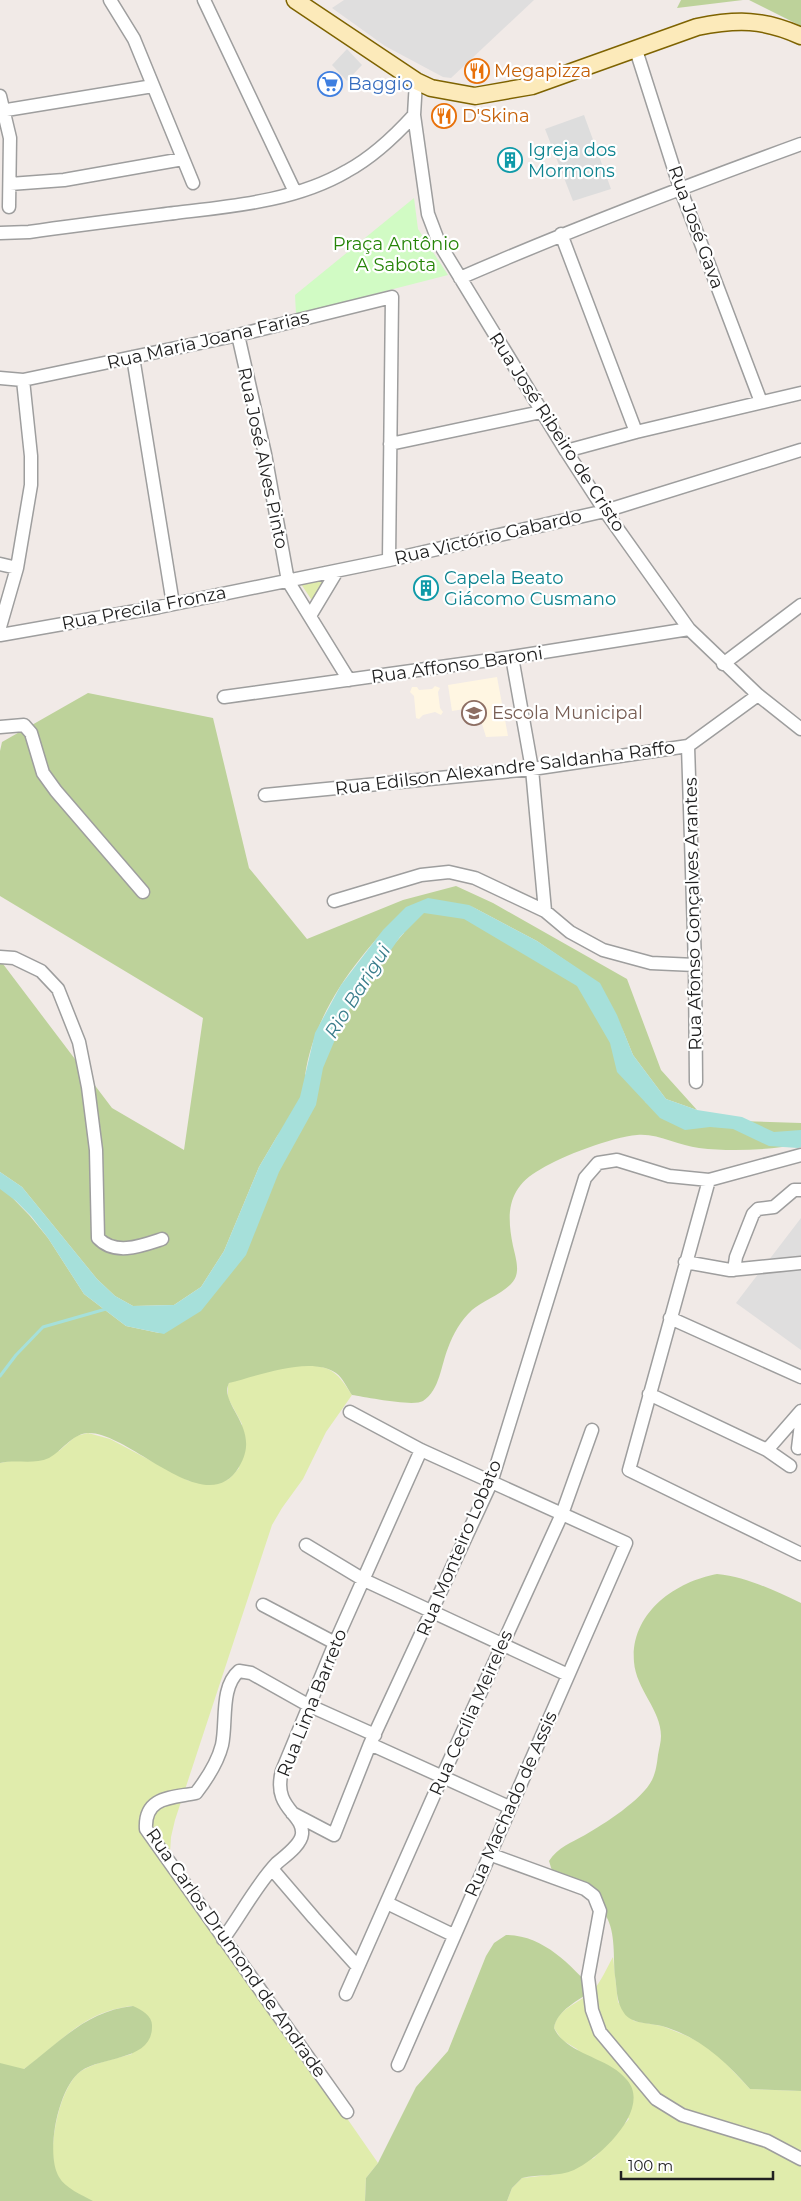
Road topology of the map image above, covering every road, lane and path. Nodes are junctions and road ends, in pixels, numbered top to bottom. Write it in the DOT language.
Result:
graph roads {
  1 [pos="110,0"];
  2 [pos="204,0"];
  3 [pos="295,0"];
  4 [pos="801,36"];
  5 [pos="636,50"];
  6 [pos="416,81"];
  7 [pos="153,86"];
  8 [pos="0,96"];
  9 [pos="2,111"];
  10 [pos="414,115"];
  11 [pos="801,144"];
  12 [pos="183,159"];
  13 [pos="193,183"];
  14 [pos="10,184"];
  15 [pos="680,188"];
  16 [pos="295,192"];
  17 [pos="9,207"];
  18 [pos="0,233"];
  19 [pos="561,234"];
  20 [pos="460,278"];
  21 [pos="238,335"];
  22 [pos="133,357"];
  23 [pos="0,378"];
  24 [pos="23,380"];
  25 [pos="801,393"];
  26 [pos="761,402"];
  27 [pos="541,412"];
  28 [pos="636,432"];
  29 [pos="390,444"];
  30 [pos="801,450"];
  31 [pos="566,451"];
  32 [pos="605,511"];
  33 [pos="389,560"];
  34 [pos="0,564"];
  35 [pos="17,568"];
  36 [pos="337,571"];
  37 [pos="288,581"];
  38 [pos="173,604"];
  39 [pos="801,605"];
  40 [pos="310,616"];
  41 [pos="0,627"];
  42 [pos="689,629"];
  43 [pos="0,635"];
  44 [pos="512,657"];
  45 [pos="723,664"];
  46 [pos="348,680"];
  47 [pos="758,695"];
  48 [pos="224,698"];
  49 [pos="0,727"];
  50 [pos="801,729"];
  51 [pos="688,746"];
  52 [pos="532,769"];
  53 [pos="265,795"];
  54 [pos="143,892"];
  55 [pos="334,901"];
  56 [pos="545,911"];
  57 [pos="0,956"];
  58 [pos="695,965"];
  59 [pos="696,1082"];
  60 [pos="801,1155"];
  61 [pos="709,1180"];
  62 [pos="801,1190"];
  63 [pos="162,1239"];
  64 [pos="685,1262"];
  65 [pos="801,1263"];
  66 [pos="734,1270"];
  67 [pos="670,1318"];
  68 [pos="801,1377"];
  69 [pos="649,1394"];
  70 [pos="801,1410"];
  71 [pos="350,1412"];
  72 [pos="801,1424"];
  73 [pos="592,1430"];
  74 [pos="798,1448"];
  75 [pos="422,1450"];
  76 [pos="767,1450"];
  77 [pos="790,1466"];
  78 [pos="491,1483"];
  79 [pos="562,1514"];
  80 [pos="306,1545"];
  81 [pos="801,1554"];
  82 [pos="364,1580"];
  83 [pos="262,1605"];
  84 [pos="432,1613"];
  85 [pos="335,1643"];
  86 [pos="502,1645"];
  87 [pos="568,1675"];
  88 [pos="308,1705"];
  89 [pos="372,1740"];
  90 [pos="442,1777"];
  91 [pos="509,1807"];
  92 [pos="292,1813"];
  93 [pos="489,1854"];
  94 [pos="272,1868"];
  95 [pos="387,1903"];
  96 [pos="453,1936"];
  97 [pos="223,1939"];
  98 [pos="358,1967"];
  99 [pos="346,1994"];
  100 [pos="398,2064"];
  101 [pos="347,2112"];
  102 [pos="801,2159"];
  1 -- 7 [label="street"];
  2 -- 16 [label="street"];
  3 -- 6 [label="main road"];
  4 -- 5 [label="main road"];
  5 -- 6 [label="main road"];
  5 -- 15 [label="street, Rua José Gava"];
  6 -- 10 [label="street, Rua José Ribeiro de Cristo"];
  7 -- 9 [label="street"];
  7 -- 12 [label="street"];
  8 -- 9 [label="street"];
  9 -- 14 [label="street"];
  10 -- 16 [label="street"];
  10 -- 20 [label="street, Rua José Ribeiro de Cristo"];
  11 -- 15 [label="street"];
  12 -- 13 [label="street"];
  12 -- 14 [label="street"];
  14 -- 17 [label="street"];
  15 -- 19 [label="street"];
  15 -- 26 [label="street, Rua José Gava"];
  16 -- 18 [label="street"];
  19 -- 20 [label="street"];
  19 -- 28 [label="street"];
  20 -- 27 [label="street, Rua José Ribeiro de Cristo"];
  21 -- 22 [label="street, Rua Maria Joana Farias"];
  21 -- 29 [label="street, Rua Maria Joana Farias"];
  21 -- 37 [label="street, Rua José Alves Pinto"];
  22 -- 24 [label="street, Rua Maria Joana Farias"];
  22 -- 38 [label="street"];
  23 -- 24 [label="street, Rua Maria Joana Farias"];
  24 -- 35 [label="street"];
  25 -- 26 [label="street"];
  26 -- 28 [label="street"];
  27 -- 29 [label="street"];
  27 -- 31 [label="street, Rua José Ribeiro de Cristo"];
  28 -- 31 [label="street"];
  29 -- 33 [label="street"];
  30 -- 32 [label="street, Rua Victório Gabardo"];
  31 -- 32 [label="street, Rua José Ribeiro de Cristo"];
  32 -- 33 [label="street, Rua Victório Gabardo"];
  32 -- 42 [label="street, Rua José Ribeiro de Cristo"];
  33 -- 36 [label="street, Rua Victório Gabardo"];
  34 -- 35 [label="street"];
  35 -- 41 [label="street"];
  36 -- 37 [label="street, Rua Victório Gabardo"];
  36 -- 40 [label="street"];
  37 -- 38 [label="street, Rua Precila Fronza"];
  37 -- 40 [label="street"];
  38 -- 43 [label="street, Rua Precila Fronza"];
  39 -- 45 [label="street"];
  40 -- 46 [label="street"];
  42 -- 44 [label="street, Rua Affonso Baroni"];
  42 -- 45 [label="street, Rua José Ribeiro de Cristo"];
  44 -- 46 [label="street, Rua Affonso Baroni"];
  44 -- 52 [label="street"];
  45 -- 47 [label="street, Rua José Ribeiro de Cristo"];
  46 -- 48 [label="street, Rua Affonso Baroni"];
  47 -- 50 [label="street, Rua José Ribeiro de Cristo"];
  47 -- 51 [label="street, Rua Edilson Alexandre Saldanha Raffo"];
  49 -- 54 [label="street"];
  51 -- 52 [label="street, Rua Edilson Alexandre Saldanha Raffo"];
  51 -- 58 [label="street, Rua Afonso Gonçalves Arantes"];
  52 -- 53 [label="street, Rua Edilson Alexandre Saldanha Raffo"];
  52 -- 56 [label="street"];
  55 -- 56 [label="street"];
  56 -- 58 [label="street"];
  57 -- 63 [label="street"];
  58 -- 59 [label="street, Rua Afonso Gonçalves Arantes"];
  60 -- 61 [label="street"];
  61 -- 64 [label="street"];
  61 -- 78 [label="street, Rua Monteiro Lobato"];
  62 -- 66 [label="street"];
  64 -- 66 [label="street"];
  64 -- 67 [label="street"];
  65 -- 66 [label="street"];
  67 -- 68 [label="street"];
  67 -- 69 [label="street"];
  69 -- 76 [label="street"];
  69 -- 81 [label="street"];
  70 -- 76 [label="street"];
  71 -- 75 [label="street"];
  72 -- 74 [label="street"];
  73 -- 79 [label="street, Rua Cecília Meireles"];
  75 -- 78 [label="street"];
  75 -- 82 [label="street, Rua Lima Barreto"];
  76 -- 77 [label="street"];
  78 -- 79 [label="street"];
  78 -- 84 [label="street, Rua Monteiro Lobato"];
  79 -- 86 [label="street, Rua Cecília Meireles"];
  79 -- 87 [label="street, Rua Machado de Assis"];
  80 -- 82 [label="street"];
  82 -- 84 [label="street"];
  82 -- 85 [label="street, Rua Lima Barreto"];
  83 -- 85 [label="street"];
  84 -- 86 [label="street"];
  84 -- 89 [label="street, Rua Monteiro Lobato"];
  85 -- 88 [label="street, Rua Lima Barreto"];
  86 -- 87 [label="street"];
  86 -- 90 [label="street, Rua Cecília Meireles"];
  87 -- 91 [label="street, Rua Machado de Assis"];
  88 -- 89 [label="street"];
  88 -- 92 [label="street, Rua Lima Barreto"];
  88 -- 97 [label="street, Rua Carlos Drumond de Andrade"];
  89 -- 90 [label="street"];
  89 -- 92 [label="street, Rua Monteiro Lobato"];
  90 -- 91 [label="street"];
  90 -- 95 [label="street, Rua Cecília Meireles"];
  91 -- 93 [label="street, Rua Machado de Assis"];
  92 -- 94 [label="street, Rua Lima Barreto"];
  93 -- 96 [label="street, Rua Machado de Assis"];
  93 -- 102 [label="street"];
  94 -- 97 [label="street, Rua Lima Barreto"];
  94 -- 98 [label="street"];
  95 -- 96 [label="street"];
  95 -- 98 [label="street, Rua Cecília Meireles"];
  96 -- 100 [label="street, Rua Machado de Assis"];
  97 -- 101 [label="street, Rua Carlos Drumond de Andrade"];
  98 -- 99 [label="street, Rua Cecília Meireles"];
}
